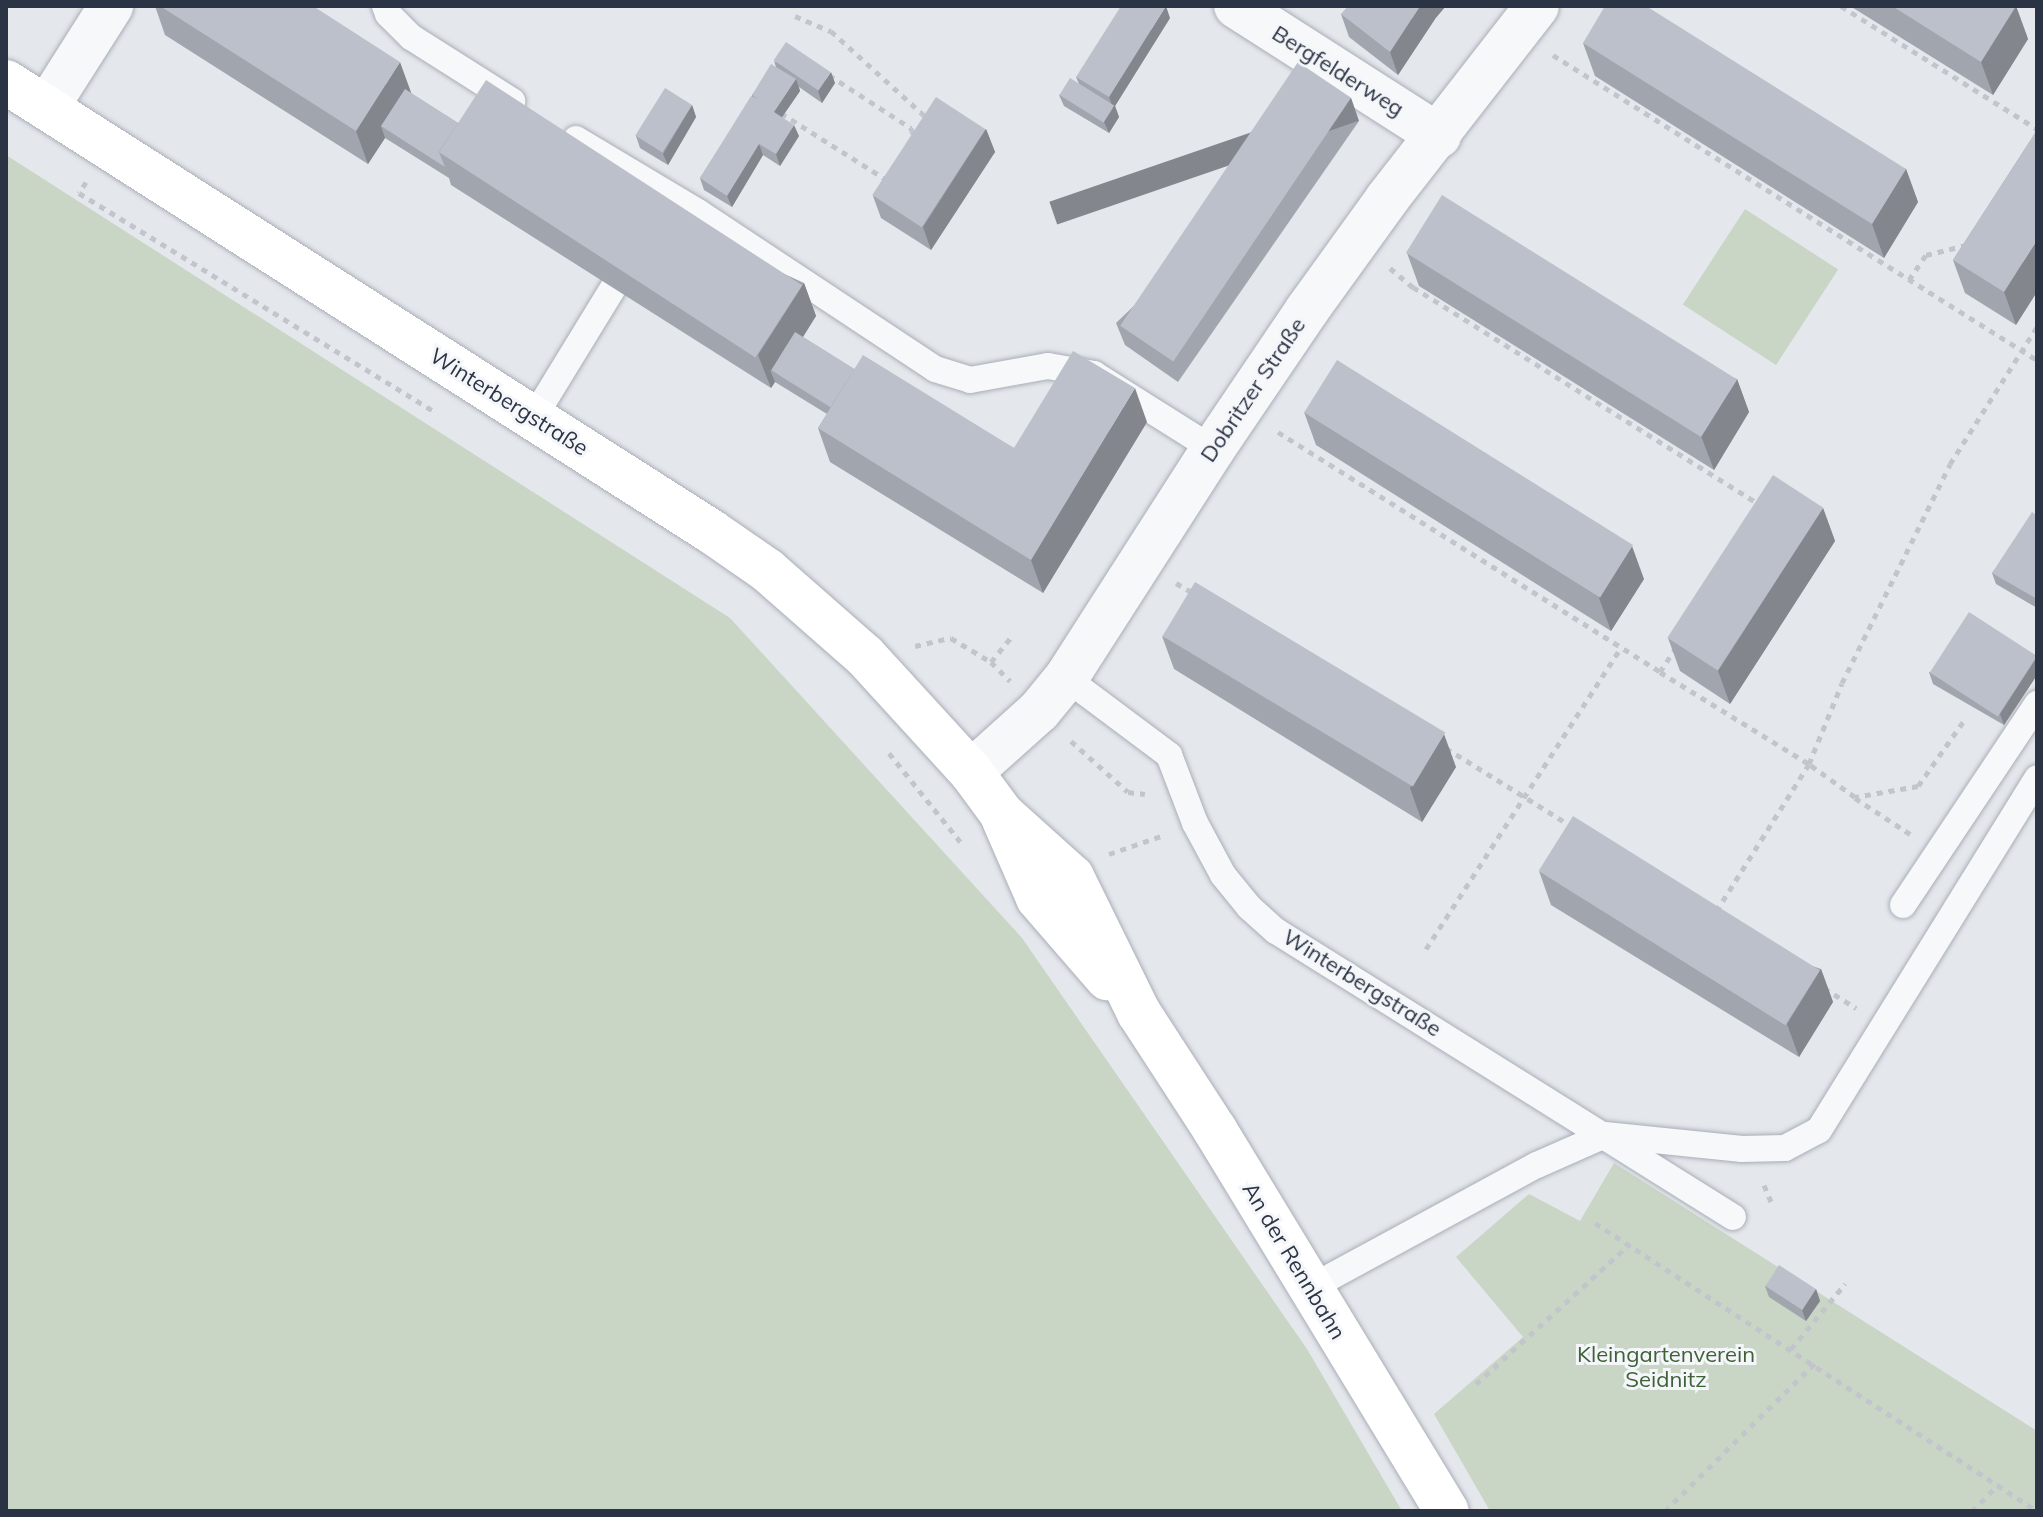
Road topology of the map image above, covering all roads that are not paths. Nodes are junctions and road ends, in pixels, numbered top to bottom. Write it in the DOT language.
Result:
graph roads {
  1 [pos="111,6"];
  2 [pos="385,6"];
  3 [pos="1236,6"];
  4 [pos="1529,18"];
  5 [pos="6,82"];
  6 [pos="47,107"];
  7 [pos="1439,136"];
  8 [pos="613,288"];
  9 [pos="534,417"];
  10 [pos="1213,449"];
  11 [pos="1066,678"];
  12 [pos="2037,704"];
  13 [pos="971,772"];
  14 [pos="2037,778"];
  15 [pos="1002,814"];
  16 [pos="1903,905"];
  17 [pos="1139,1013"];
  18 [pos="1605,1135"];
  19 [pos="1733,1217"];
  20 [pos="1310,1288"];
  21 [pos="1447,1511"];
  1 -- 6 [label="street"];
  2 -- 10 [label="lane"];
  3 -- 7 [label="street, Bergfelderweg"];
  4 -- 7 [label="street, Dobritzer Straße"];
  5 -- 6 [label="main road, Winterbergstraße"];
  6 -- 9 [label="main road, Winterbergstraße"];
  7 -- 10 [label="street, Dobritzer Straße"];
  8 -- 9 [label="lane"];
  9 -- 13 [label="main road, Winterbergstraße"];
  10 -- 11 [label="street, Dobritzer Straße"];
  11 -- 13 [label="street, Dobritzer Straße"];
  11 -- 18 [label="lane, Winterbergstraße"];
  12 -- 16 [label="lane"];
  13 -- 15 [label="main road, An der Rennbahn"];
  14 -- 18 [label="lane"];
  15 -- 17 [label="main road, An der Rennbahn"];
  15 -- 17 [label="main road, An der Rennbahn"];
  17 -- 20 [label="main road, An der Rennbahn"];
  18 -- 19 [label="lane, Winterbergstraße"];
  18 -- 20 [label="lane"];
  20 -- 21 [label="main road, An der Rennbahn"];
}
